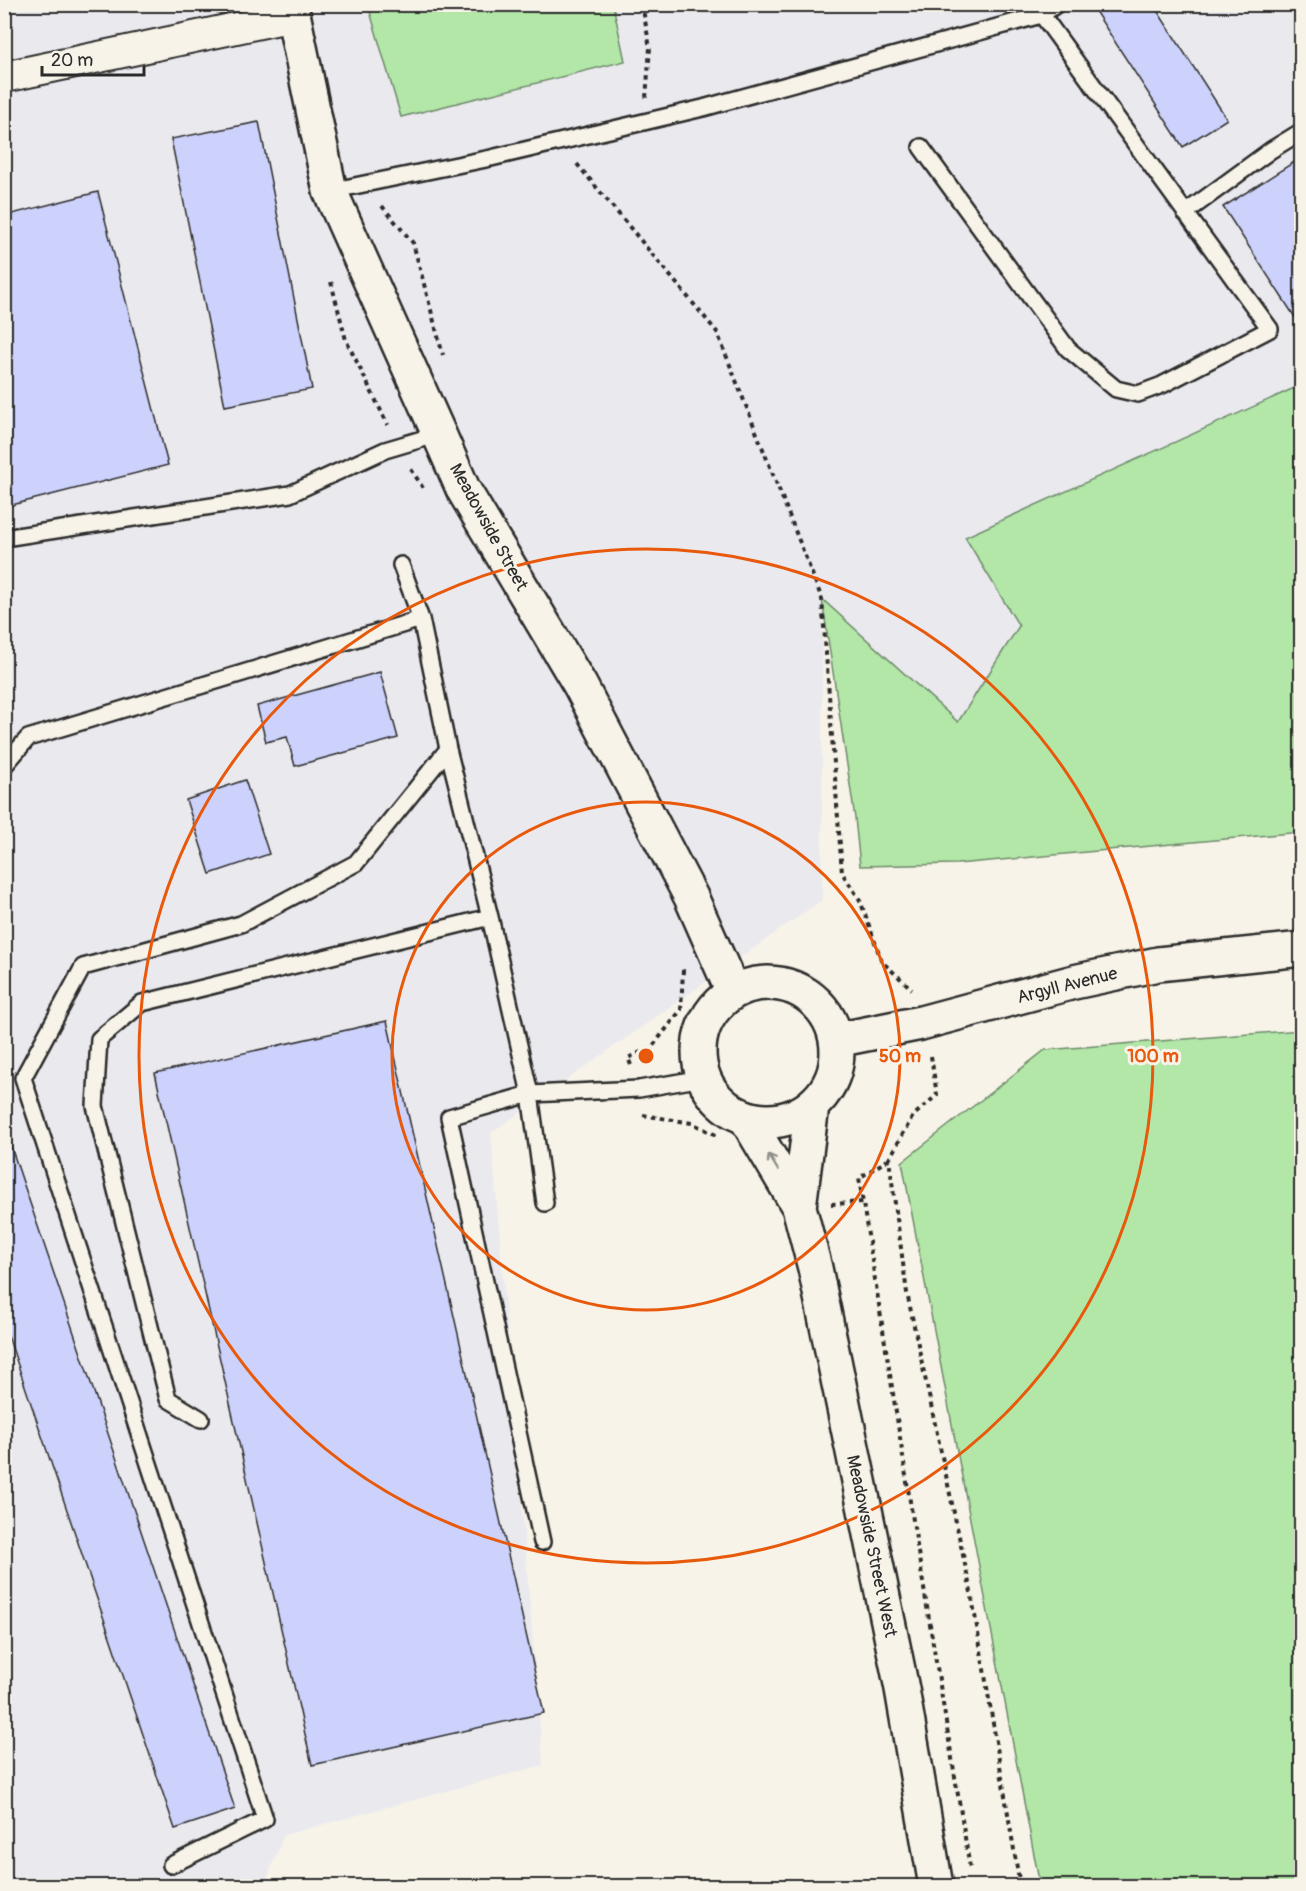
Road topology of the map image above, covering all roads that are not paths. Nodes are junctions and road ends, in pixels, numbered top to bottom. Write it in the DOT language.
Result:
graph roads {
  1 [pos="1058,4"];
  2 [pos="292,10"];
  3 [pos="1038,10"];
  4 [pos="4,77"];
  5 [pos="1302,131"];
  6 [pos="921,147"];
  7 [pos="330,191"];
  8 [pos="1185,213"];
  9 [pos="439,434"];
  10 [pos="4,538"];
  11 [pos="401,566"];
  12 [pos="421,619"];
  13 [pos="448,750"];
  14 [pos="4,766"];
  15 [pos="490,917"];
  16 [pos="1302,949"];
  17 [pos="733,992"];
  18 [pos="836,1040"];
  19 [pos="703,1078"];
  20 [pos="530,1094"];
  21 [pos="812,1106"];
  22 [pos="746,1118"];
  23 [pos="545,1203"];
  24 [pos="800,1207"];
  25 [pos="201,1419"];
  26 [pos="542,1542"];
  27 [pos="171,1865"];
  28 [pos="936,1887"];
  1 -- 3 [label="lane"];
  2 -- 4 [label="street"];
  2 -- 7 [label="street, Meadowside Street"];
  3 -- 7 [label="lane"];
  3 -- 8 [label="lane"];
  5 -- 8 [label="lane"];
  6 -- 8 [label="lane"];
  7 -- 9 [label="street, Meadowside Street"];
  9 -- 10 [label="lane"];
  9 -- 17 [label="street, Meadowside Street"];
  11 -- 12 [label="lane"];
  12 -- 13 [label="lane"];
  12 -- 14 [label="lane"];
  13 -- 15 [label="lane"];
  13 -- 27 [label="lane"];
  15 -- 20 [label="lane"];
  15 -- 25 [label="lane"];
  16 -- 18 [label="street, Argyll Avenue"];
  17 -- 18 [label="street"];
  17 -- 19 [label="street"];
  18 -- 21 [label="street"];
  19 -- 20 [label="lane"];
  19 -- 22 [label="street"];
  20 -- 23 [label="lane"];
  20 -- 26 [label="lane"];
  21 -- 22 [label="street"];
  21 -- 24 [label="street, Meadowside Street West"];
  24 -- 22 [label="street, Meadowside Street West, one-way"];
  24 -- 28 [label="street, Meadowside Street West"];
}
